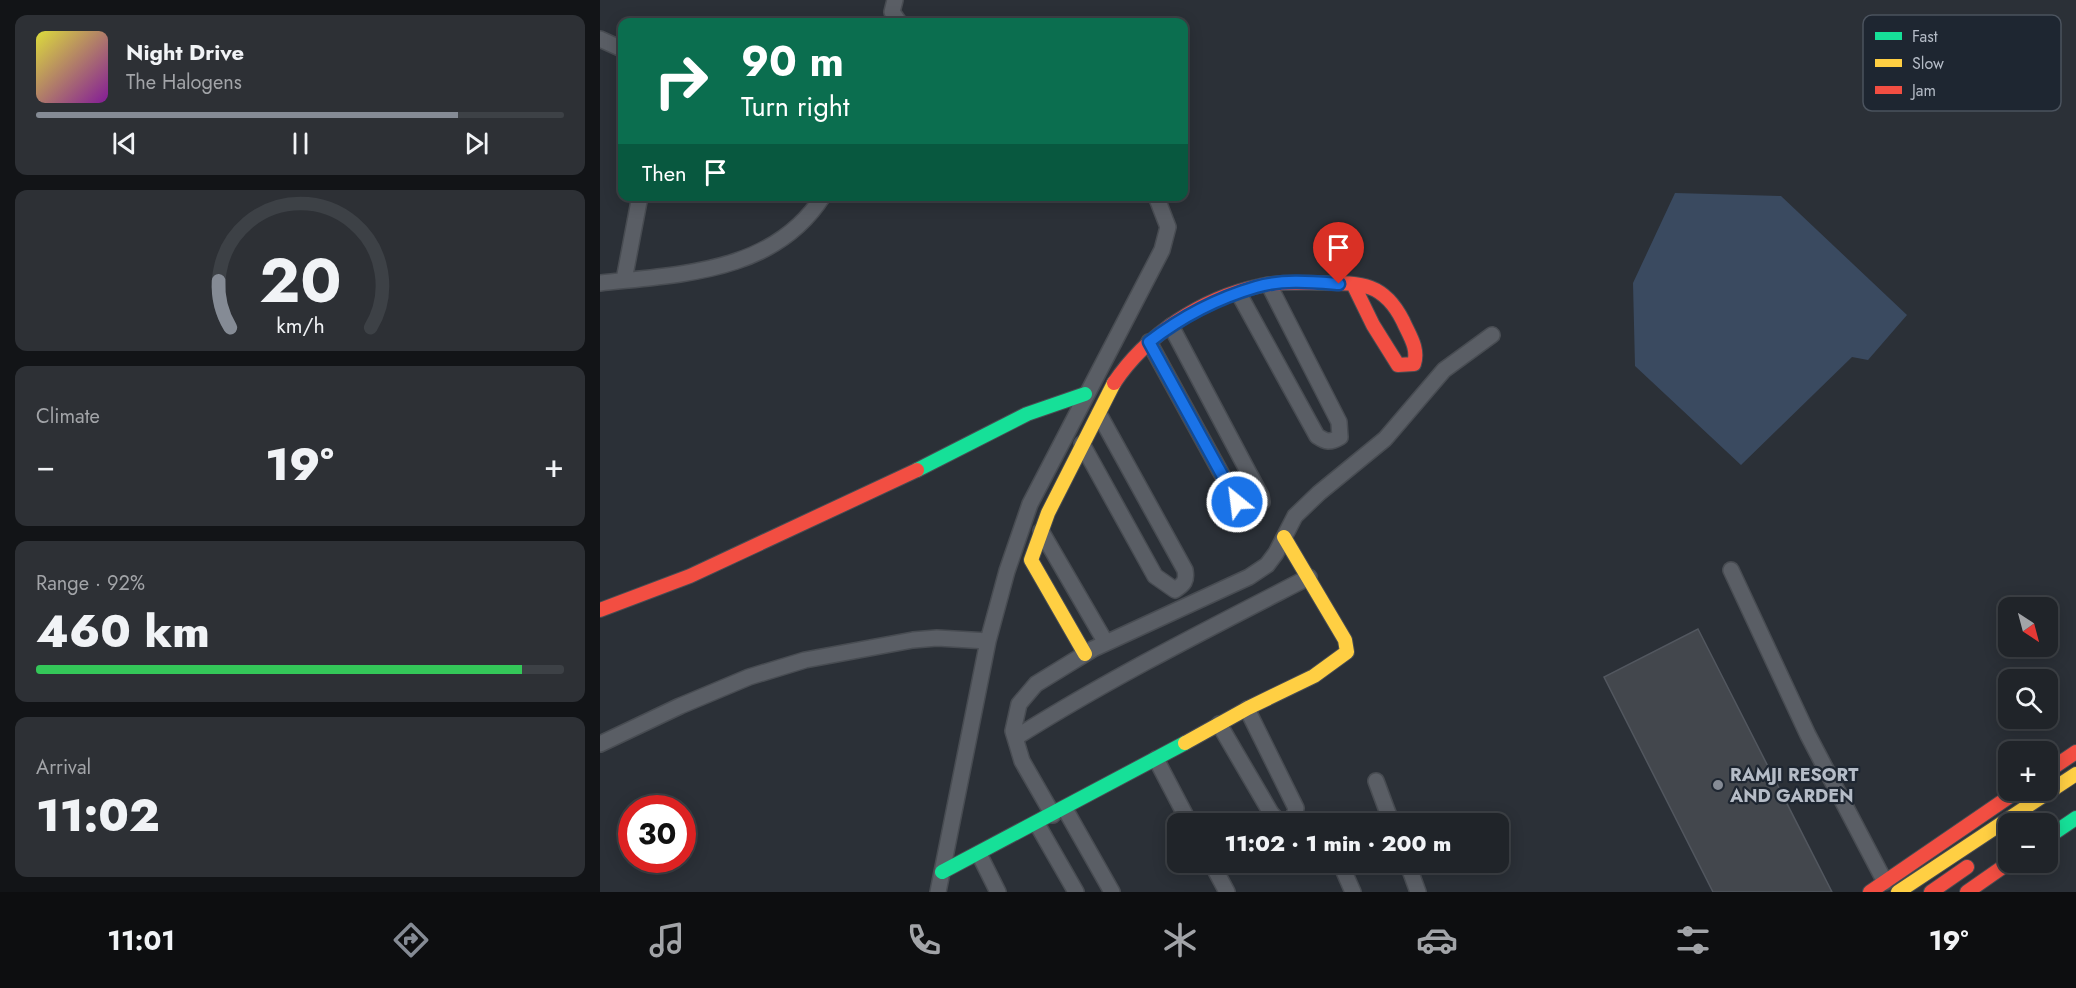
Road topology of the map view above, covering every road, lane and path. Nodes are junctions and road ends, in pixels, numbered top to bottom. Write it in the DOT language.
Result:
graph roads {
  1 [pos="600,39"];
  2 [pos="618,47"];
  3 [pos="639,201"];
  4 [pos="820,201"];
  5 [pos="1158,201"];
  6 [pos="624,280"];
  7 [pos="600,283"];
  8 [pos="1353,284"];
  9 [pos="1269,285"];
  10 [pos="1239,294"];
  11 [pos="1171,326"];
  12 [pos="1492,335"];
  13 [pos="1149,342"];
  14 [pos="1085,394"];
  15 [pos="1099,414"];
  16 [pos="1082,444"];
  17 [pos="1041,531"];
  18 [pos="1284,537"];
  19 [pos="1731,570"];
  20 [pos="1309,577"];
  21 [pos="600,610"];
  22 [pos="988,641"];
  23 [pos="1106,643"];
  24 [pos="1085,654"];
  25 [pos="1247,709"];
  26 [pos="1219,724"];
  27 [pos="1016,738"];
  28 [pos="600,744"];
  29 [pos="2076,752"];
  30 [pos="1156,759"];
  31 [pos="2058,764"];
  32 [pos="2076,774"];
  33 [pos="1376,781"];
  34 [pos="2003,801"];
  35 [pos="1059,812"];
  36 [pos="1184,813"];
  37 [pos="1388,813"];
  38 [pos="2076,818"];
  39 [pos="1037,824"];
  40 [pos="2058,830"];
  41 [pos="979,854"];
  42 [pos="1983,857"];
  43 [pos="1998,870"];
  44 [pos="942,872"];
  45 [pos="1217,873"];
  46 [pos="1345,873"];
  47 [pos="1411,873"];
  48 [pos="1885,882"];
  49 [pos="938,892"];
  50 [pos="998,892"];
  51 [pos="1076,892"];
  52 [pos="1112,892"];
  53 [pos="1227,892"];
  54 [pos="1353,892"];
  55 [pos="1418,892"];
  56 [pos="1870,892"];
  57 [pos="1898,892"];
  58 [pos="1931,892"];
  59 [pos="1967,892"];
  1 -- 2 [label="street"];
  3 -- 6 [label="street"];
  4 -- 6 [label="street"];
  5 -- 14 [label="street"];
  6 -- 7 [label="street"];
  8 -- 8 [label="main road"];
  8 -- 9 [label="main road"];
  9 -- 10 [label="main road"];
  9 -- 10 [label="street"];
  10 -- 11 [label="main road"];
  11 -- 13 [label="main road"];
  11 -- 13 [label="street"];
  12 -- 18 [label="street"];
  13 -- 15 [label="main road"];
  14 -- 21 [label="main road"];
  14 -- 22 [label="street"];
  15 -- 16 [label="main road"];
  15 -- 16 [label="street"];
  16 -- 17 [label="main road"];
  17 -- 23 [label="street"];
  17 -- 24 [label="main road"];
  18 -- 20 [label="main road"];
  18 -- 23 [label="street"];
  19 -- 48 [label="street"];
  20 -- 25 [label="main road"];
  20 -- 27 [label="street"];
  22 -- 28 [label="street"];
  22 -- 44 [label="street"];
  23 -- 24 [label="street"];
  24 -- 27 [label="street"];
  25 -- 26 [label="main road"];
  25 -- 26 [label="street"];
  26 -- 30 [label="main road"];
  27 -- 35 [label="street"];
  29 -- 31 [label="main road"];
  30 -- 35 [label="main road"];
  30 -- 36 [label="street"];
  32 -- 57 [label="main road"];
  33 -- 37 [label="street"];
  34 -- 48 [label="main road"];
  35 -- 39 [label="main road"];
  35 -- 52 [label="street"];
  38 -- 40 [label="main road"];
  39 -- 41 [label="main road"];
  39 -- 51 [label="street"];
  41 -- 44 [label="main road"];
  41 -- 50 [label="street"];
  42 -- 58 [label="main road"];
  43 -- 59 [label="main road"];
  44 -- 49 [label="street"];
  45 -- 53 [label="street"];
  46 -- 54 [label="street"];
  47 -- 55 [label="street"];
  48 -- 56 [label="main road"];
}
